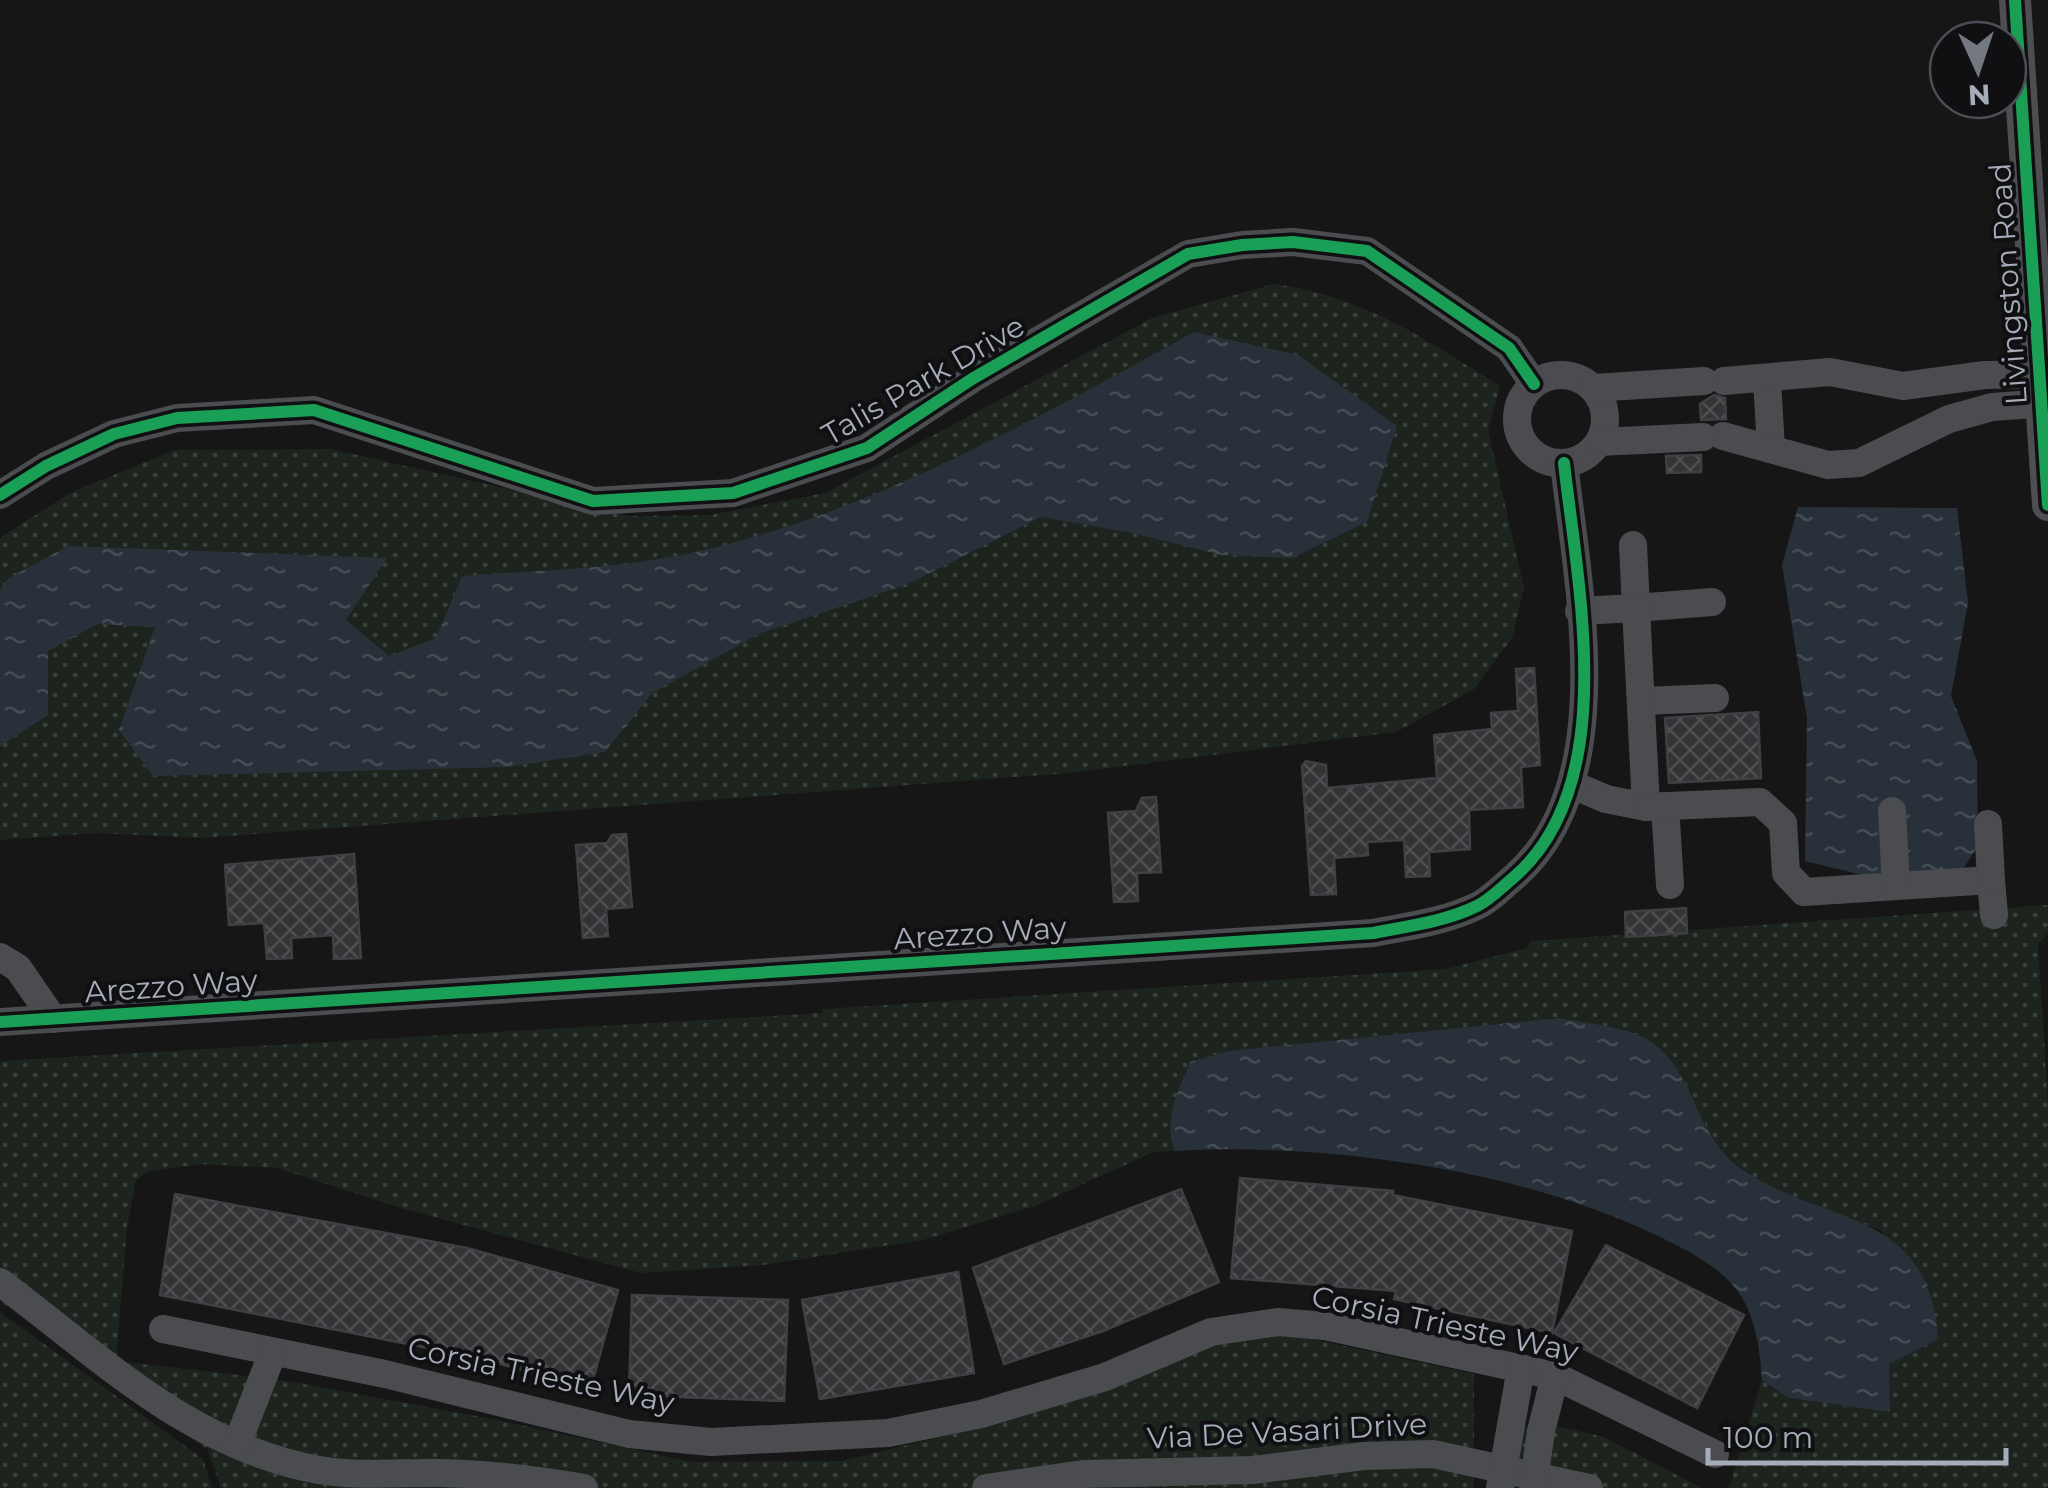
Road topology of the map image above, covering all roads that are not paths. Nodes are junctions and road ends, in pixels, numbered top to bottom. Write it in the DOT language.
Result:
graph roads {
  1 [pos="2015,0"];
  2 [pos="1767,380"];
  3 [pos="1534,384"];
  4 [pos="1593,388"];
  5 [pos="2044,388"];
  6 [pos="1599,442"];
  7 [pos="1771,449"];
  8 [pos="1564,462"];
  9 [pos="0,496"];
  10 [pos="2048,504"];
  11 [pos="1632,545"];
  12 [pos="1712,602"];
  13 [pos="1636,608"];
  14 [pos="1579,611"];
  15 [pos="1716,698"];
  16 [pos="1643,701"];
  17 [pos="1573,785"];
  18 [pos="1656,807"];
  19 [pos="1892,810"];
  20 [pos="1988,824"];
  21 [pos="1991,880"];
  22 [pos="1670,885"];
  23 [pos="1896,886"];
  24 [pos="1994,915"];
  25 [pos="0,957"];
  26 [pos="53,1019"];
  27 [pos="0,1022"];
  28 [pos="0,1282"];
  29 [pos="163,1329"];
  30 [pos="273,1352"];
  31 [pos="1521,1368"];
  32 [pos="1555,1376"];
  33 [pos="236,1444"];
  34 [pos="1715,1454"];
  35 [pos="1500,1477"];
  36 [pos="1534,1482"];
  37 [pos="527,1484"];
  38 [pos="584,1488"];
  39 [pos="989,1488"];
  40 [pos="1589,1488"];
  1 -- 5 [label="main road, Livingston Road"];
  2 -- 4 [label="street"];
  2 -- 5 [label="street"];
  2 -- 7 [label="street"];
  3 -- 4 [label="street"];
  3 -- 8 [label="street"];
  3 -- 9 [label="street, Talis Park Drive"];
  4 -- 6 [label="street"];
  5 -- 7 [label="street"];
  5 -- 10 [label="main road, Livingston Road"];
  6 -- 7 [label="street"];
  6 -- 8 [label="street"];
  8 -- 14 [label="street, Arezzo Way"];
  11 -- 13 [label="street"];
  12 -- 13 [label="street"];
  13 -- 14 [label="street"];
  13 -- 16 [label="street"];
  14 -- 17 [label="street, Arezzo Way"];
  15 -- 16 [label="street"];
  16 -- 18 [label="street"];
  17 -- 18 [label="street"];
  17 -- 26 [label="street, Arezzo Way"];
  18 -- 22 [label="street"];
  18 -- 23 [label="street"];
  19 -- 23 [label="street"];
  20 -- 21 [label="street"];
  21 -- 23 [label="street"];
  21 -- 24 [label="street"];
  25 -- 26 [label="street, Arezzo Way"];
  26 -- 27 [label="street, Arezzo Way"];
  28 -- 33 [label="street"];
  29 -- 30 [label="street, Corsia Trieste Way"];
  30 -- 31 [label="street, Corsia Trieste Way"];
  30 -- 33 [label="street"];
  31 -- 32 [label="street, Corsia Trieste Way"];
  31 -- 35 [label="street"];
  32 -- 34 [label="street, Corsia Trieste Way"];
  32 -- 36 [label="street"];
  33 -- 37 [label="street"];
  35 -- 36 [label="street, Via De Vasari Drive"];
  35 -- 39 [label="street, Via De Vasari Drive"];
  36 -- 40 [label="street, Via De Vasari Drive"];
  37 -- 38 [label="street"];
}
